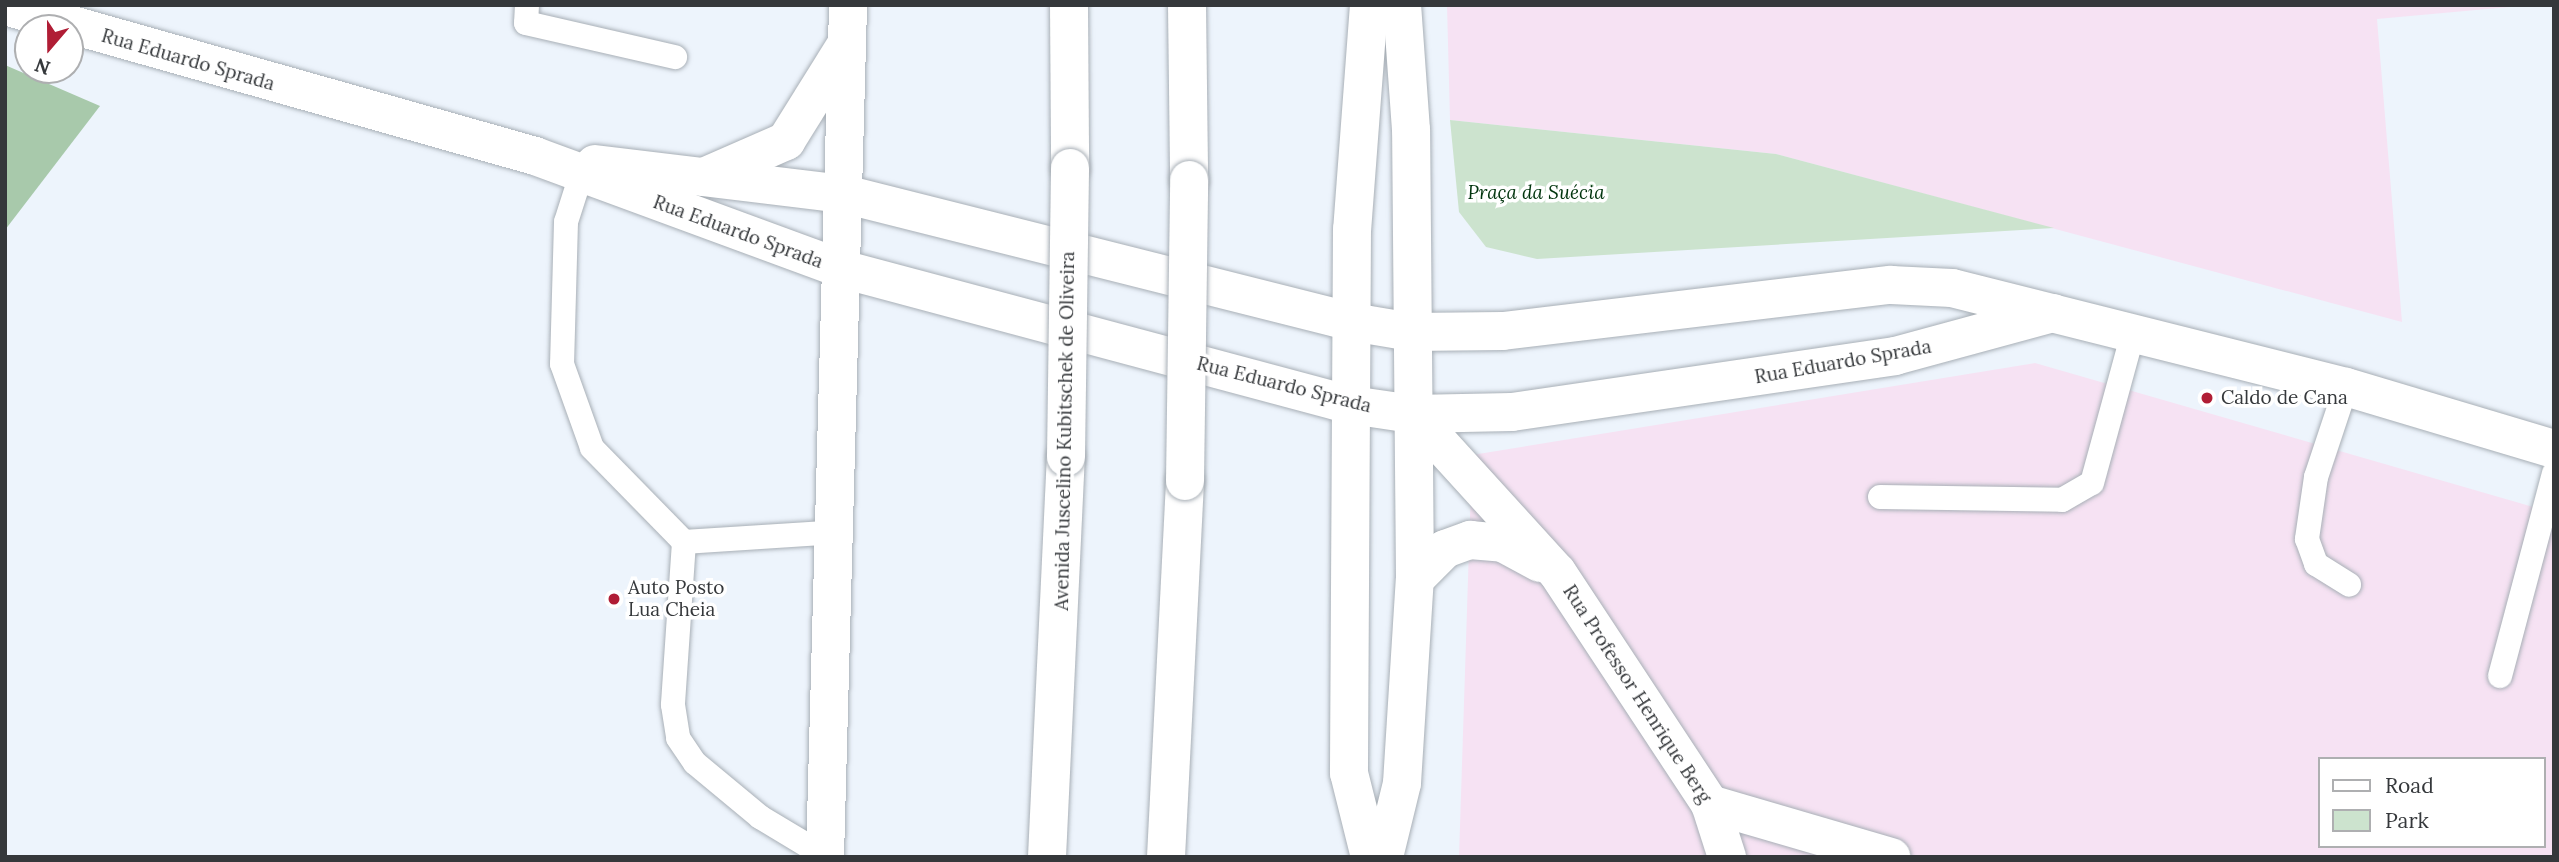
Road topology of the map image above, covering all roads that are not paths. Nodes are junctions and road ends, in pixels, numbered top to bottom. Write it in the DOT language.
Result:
graph roads {
  1 [pos="527,5"];
  2 [pos="1069,5"];
  3 [pos="1187,5"];
  4 [pos="1368,5"];
  5 [pos="1402,5"];
  6 [pos="5,6"];
  7 [pos="848,23"];
  8 [pos="675,57"];
  9 [pos="534,156"];
  10 [pos="582,175"];
  11 [pos="704,177"];
  12 [pos="844,194"];
  13 [pos="842,270"];
  14 [pos="2055,313"];
  15 [pos="1352,322"];
  16 [pos="1411,332"];
  17 [pos="2133,333"];
  18 [pos="2346,387"];
  19 [pos="1351,405"];
  20 [pos="1413,414"];
  21 [pos="2554,449"];
  22 [pos="2554,473"];
  23 [pos="1880,497"];
  24 [pos="836,532"];
  25 [pos="684,541"];
  26 [pos="1557,572"];
  27 [pos="1415,579"];
  28 [pos="2349,585"];
  29 [pos="2500,676"];
  30 [pos="1710,804"];
  31 [pos="825,856"];
  32 [pos="1047,857"];
  33 [pos="1166,857"];
  34 [pos="1370,857"];
  35 [pos="1384,857"];
  36 [pos="1727,857"];
  37 [pos="1891,857"];
  1 -- 8 [label="lane"];
  2 -- 32 [label="main road, Avenida Juscelino Kubitschek de Oliveira, bridge"];
  3 -- 33 [label="main road, bridge"];
  4 -- 15 [label="main road"];
  5 -- 16 [label="main road"];
  6 -- 9 [label="main road, Rua Eduardo Sprada"];
  7 -- 11 [label="main road"];
  7 -- 12 [label="main road"];
  9 -- 10 [label="main road, Rua Eduardo Sprada"];
  9 -- 11 [label="main road, Rua Eduardo Sprada"];
  10 -- 13 [label="main road, Rua Eduardo Sprada"];
  10 -- 25 [label="lane"];
  11 -- 12 [label="main road, Rua Eduardo Sprada"];
  12 -- 13 [label="main road"];
  12 -- 15 [label="main road, Rua Eduardo Sprada"];
  13 -- 19 [label="main road, Rua Eduardo Sprada"];
  13 -- 24 [label="main road"];
  14 -- 16 [label="main road, Rua Eduardo Sprada"];
  14 -- 17 [label="main road, Rua Eduardo Sprada"];
  14 -- 20 [label="main road, Rua Eduardo Sprada"];
  15 -- 16 [label="main road, Rua Eduardo Sprada"];
  15 -- 19 [label="main road"];
  16 -- 20 [label="main road"];
  17 -- 18 [label="main road, Rua Eduardo Sprada"];
  17 -- 23 [label="lane"];
  18 -- 21 [label="main road, Rua Eduardo Sprada"];
  18 -- 28 [label="lane"];
  19 -- 20 [label="main road, Rua Eduardo Sprada"];
  19 -- 34 [label="main road"];
  20 -- 26 [label="main road, Rua Professor Henrique Berg"];
  20 -- 27 [label="main road"];
  22 -- 29 [label="lane"];
  24 -- 25 [label="lane"];
  24 -- 31 [label="main road"];
  25 -- 31 [label="lane"];
  26 -- 27 [label="main road, Rua Professor Henrique Berg"];
  26 -- 30 [label="main road, Rua Professor Henrique Berg"];
  27 -- 35 [label="main road"];
  30 -- 36 [label="main road, Rua Professor Henrique Berg"];
  30 -- 37 [label="main road"];
}
